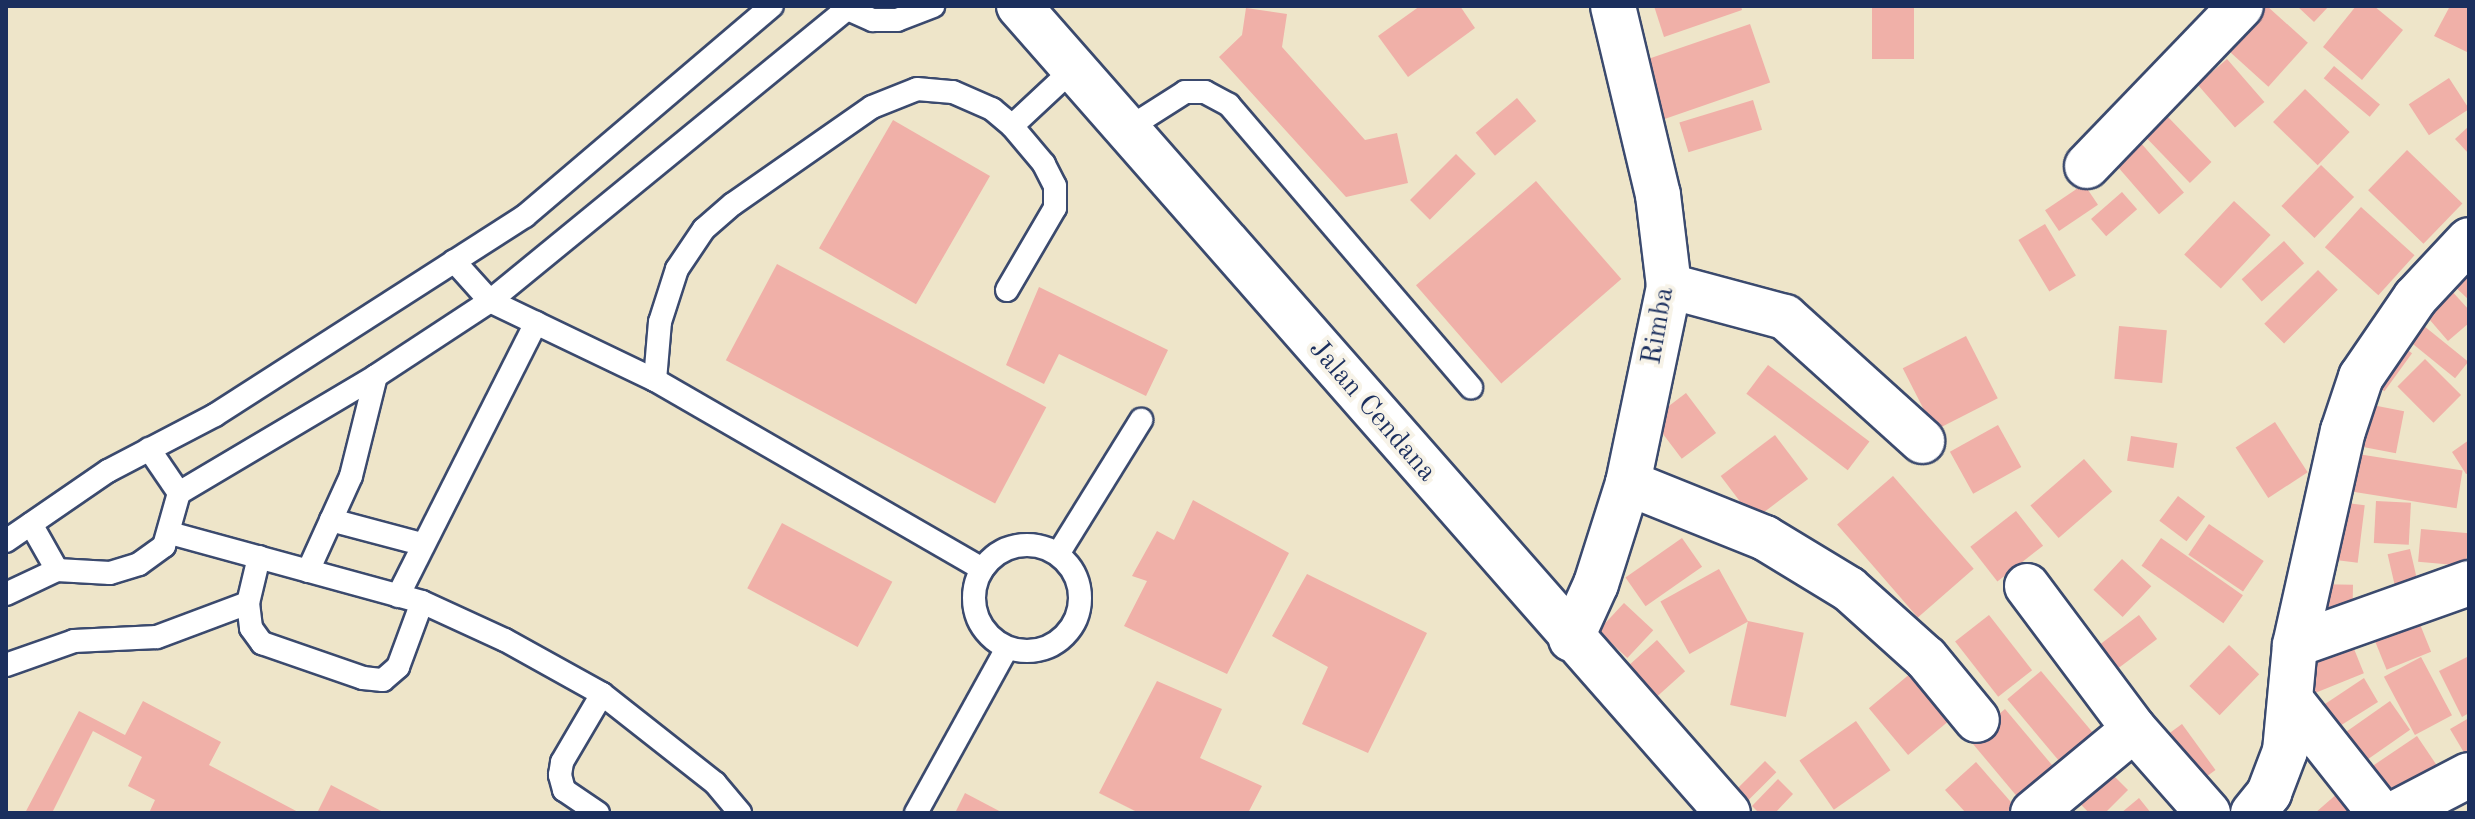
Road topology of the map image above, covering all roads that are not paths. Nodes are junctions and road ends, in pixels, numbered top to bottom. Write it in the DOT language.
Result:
graph roads {
  1 [pos="772,6"];
  2 [pos="933,6"];
  3 [pos="1019,6"];
  4 [pos="1613,6"];
  5 [pos="2241,6"];
  6 [pos="843,8"];
  7 [pos="1072,70"];
  8 [pos="1012,126"];
  9 [pos="1127,129"];
  10 [pos="2087,166"];
  11 [pos="2469,240"];
  12 [pos="454,261"];
  13 [pos="1669,286"];
  14 [pos="1007,290"];
  15 [pos="490,301"];
  16 [pos="536,323"];
  17 [pos="376,376"];
  18 [pos="655,380"];
  19 [pos="1471,387"];
  20 [pos="1141,420"];
  21 [pos="1922,441"];
  22 [pos="149,449"];
  23 [pos="1628,483"];
  24 [pos="179,493"];
  25 [pos="331,520"];
  26 [pos="31,524"];
  27 [pos="170,533"];
  28 [pos="6,541"];
  29 [pos="422,544"];
  30 [pos="1058,554"];
  31 [pos="259,557"];
  32 [pos="982,569"];
  33 [pos="57,570"];
  34 [pos="308,571"];
  35 [pos="2469,583"];
  36 [pos="2027,586"];
  37 [pos="6,594"];
  38 [pos="398,596"];
  39 [pos="422,602"];
  40 [pos="248,603"];
  41 [pos="1571,639"];
  42 [pos="2295,645"];
  43 [pos="1007,648"];
  44 [pos="6,665"];
  45 [pos="602,694"];
  46 [pos="2293,703"];
  47 [pos="1977,720"];
  48 [pos="2134,729"];
  49 [pos="2469,775"];
  50 [pos="735,811"];
  51 [pos="598,813"];
  52 [pos="916,813"];
  53 [pos="1728,813"];
  54 [pos="2033,813"];
  55 [pos="2208,813"];
  56 [pos="2253,813"];
  57 [pos="2380,813"];
  58 [pos="2396,813"];
  1 -- 12 [label="lane"];
  2 -- 6 [label="lane"];
  3 -- 7 [label="street, Jalan Cendana"];
  4 -- 13 [label="street, Rimba"];
  5 -- 10 [label="street"];
  6 -- 15 [label="lane"];
  7 -- 8 [label="lane"];
  7 -- 9 [label="street, Jalan Cendana"];
  8 -- 14 [label="lane"];
  8 -- 18 [label="lane"];
  9 -- 19 [label="lane"];
  9 -- 41 [label="street, Jalan Cendana"];
  11 -- 42 [label="street"];
  12 -- 15 [label="lane"];
  12 -- 22 [label="lane"];
  13 -- 21 [label="street"];
  13 -- 23 [label="street, Rimba"];
  15 -- 16 [label="lane"];
  15 -- 17 [label="lane"];
  16 -- 18 [label="lane"];
  16 -- 29 [label="lane"];
  17 -- 24 [label="lane"];
  17 -- 25 [label="lane"];
  18 -- 32 [label="lane"];
  20 -- 30 [label="lane"];
  22 -- 24 [label="lane"];
  22 -- 26 [label="lane"];
  23 -- 41 [label="street, Rimba"];
  23 -- 47 [label="street"];
  24 -- 27 [label="lane"];
  25 -- 29 [label="lane"];
  25 -- 34 [label="lane"];
  26 -- 28 [label="lane"];
  26 -- 33 [label="lane"];
  27 -- 31 [label="lane"];
  27 -- 33 [label="lane"];
  29 -- 38 [label="lane"];
  30 -- 32 [label="lane"];
  30 -- 43 [label="lane"];
  31 -- 34 [label="lane"];
  31 -- 40 [label="lane"];
  32 -- 43 [label="lane"];
  33 -- 37 [label="lane"];
  34 -- 38 [label="lane"];
  35 -- 42 [label="street"];
  36 -- 48 [label="street"];
  38 -- 39 [label="lane"];
  39 -- 40 [label="lane"];
  39 -- 45 [label="lane"];
  40 -- 44 [label="lane"];
  41 -- 53 [label="street, Jalan Cendana"];
  42 -- 46 [label="street"];
  43 -- 52 [label="lane"];
  45 -- 50 [label="lane"];
  45 -- 51 [label="lane"];
  46 -- 56 [label="street"];
  46 -- 57 [label="street"];
  48 -- 54 [label="street"];
  48 -- 55 [label="street"];
  49 -- 58 [label="street"];
}
